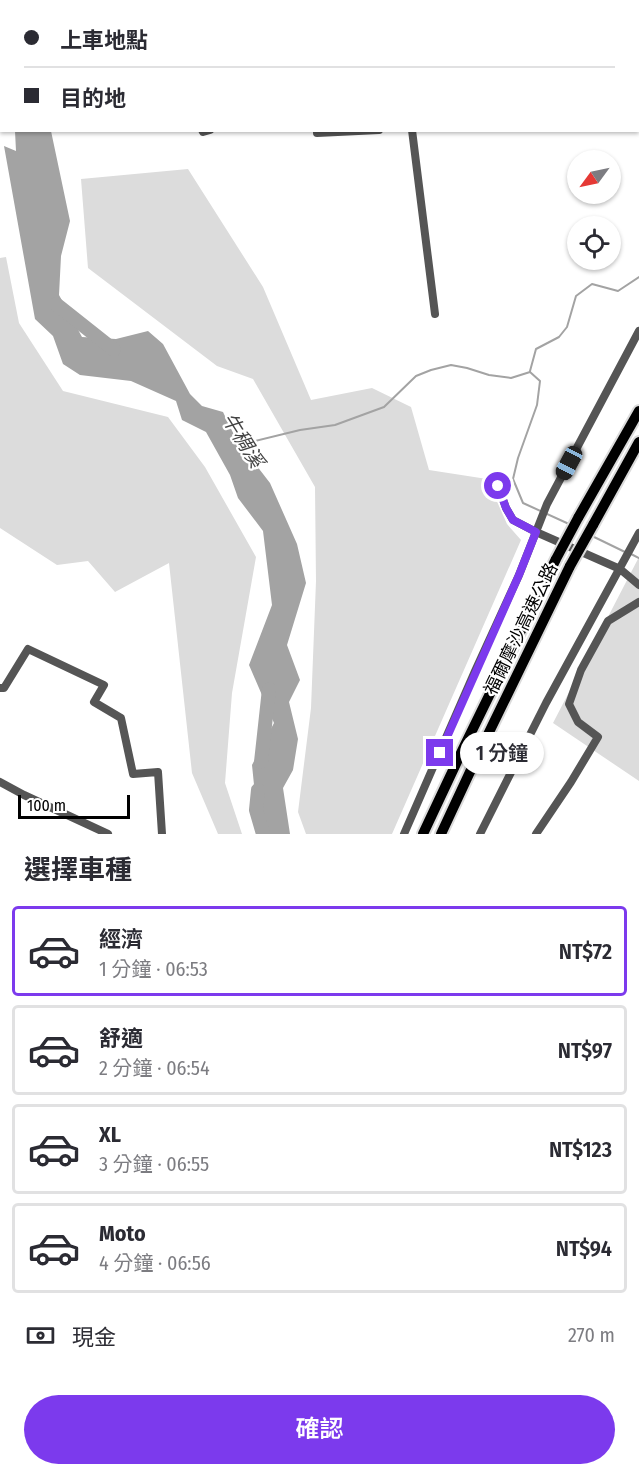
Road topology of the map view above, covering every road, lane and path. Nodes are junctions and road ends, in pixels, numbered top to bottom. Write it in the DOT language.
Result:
graph roads {
  1 [pos="317,132"];
  2 [pos="337,132"];
  3 [pos="412,132"];
  4 [pos="435,314"];
  5 [pos="639,332"];
  6 [pos="639,411"];
  7 [pos="639,442"];
  8 [pos="498,486"];
  9 [pos="536,532"];
  10 [pos="639,533"];
  11 [pos="620,569"];
  12 [pos="639,585"];
  13 [pos="639,602"];
  14 [pos="0,688"];
  15 [pos="0,782"];
  16 [pos="108,834"];
  17 [pos="162,834"];
  18 [pos="404,834"];
  19 [pos="423,834"];
  20 [pos="441,834"];
  21 [pos="480,834"];
  22 [pos="536,834"];
  1 -- 2 [label="street"];
  3 -- 4 [label="street"];
  5 -- 9 [label="street"];
  6 -- 19 [label="highway, 福爾摩沙高速公路, bridge"];
  7 -- 20 [label="highway, 福爾摩沙高速公路, bridge"];
  8 -- 9 [label="street"];
  9 -- 11 [label="street"];
  9 -- 18 [label="street"];
  10 -- 11 [label="street"];
  11 -- 12 [label="street"];
  11 -- 21 [label="street"];
  13 -- 22 [label="street"];
  14 -- 17 [label="street"];
  15 -- 16 [label="street"];
}
